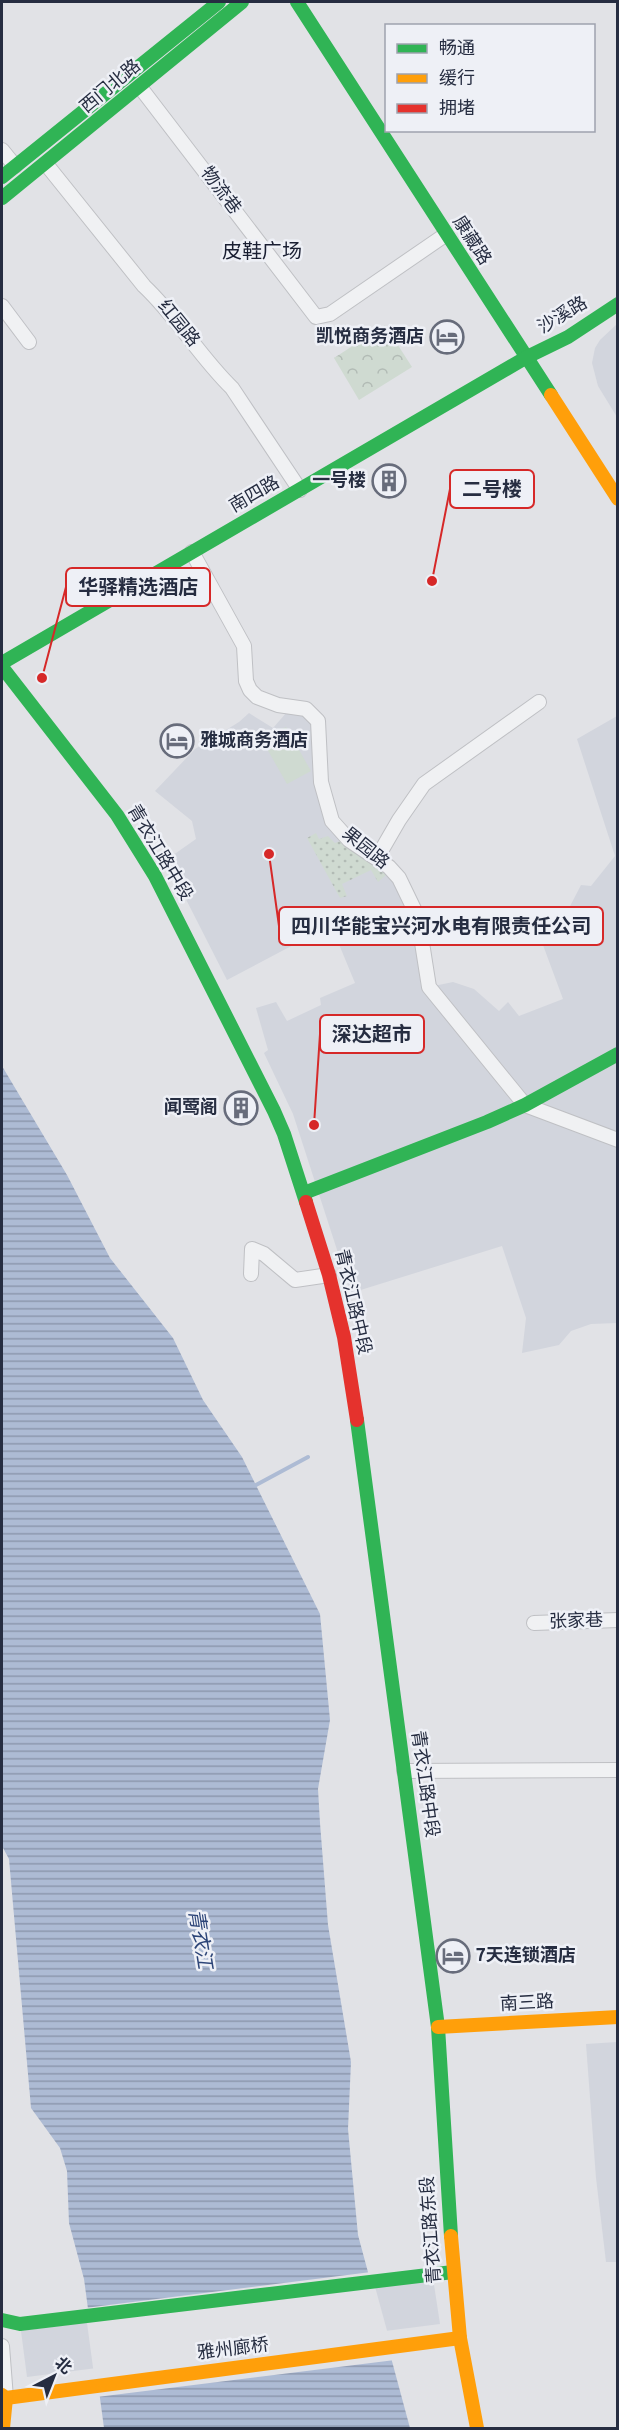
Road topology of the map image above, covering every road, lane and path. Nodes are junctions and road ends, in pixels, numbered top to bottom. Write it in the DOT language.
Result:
graph roads {
  1 [pos="219,2"];
  2 [pos="242,2"];
  3 [pos="297,2"];
  4 [pos="313,2"];
  5 [pos="140,87"];
  6 [pos="385,114"];
  7 [pos="396,132"];
  8 [pos="2,150"];
  9 [pos="46,164"];
  10 [pos="15,166"];
  11 [pos="2,177"];
  12 [pos="2,198"];
  13 [pos="445,235"];
  14 [pos="618,304"];
  15 [pos="2,306"];
  16 [pos="29,342"];
  17 [pos="533,355"];
  18 [pos="618,475"];
  19 [pos="300,490"];
  20 [pos="618,499"];
  21 [pos="192,552"];
  22 [pos="2,665"];
  23 [pos="539,702"];
  24 [pos="376,858"];
  25 [pos="618,1054"];
  26 [pos="525,1105"];
  27 [pos="618,1140"];
  28 [pos="304,1193"];
  29 [pos="251,1274"];
  30 [pos="329,1275"];
  31 [pos="618,1620"];
  32 [pos="534,1623"];
  33 [pos="618,1770"];
  34 [pos="404,1771"];
  35 [pos="618,2016"];
  36 [pos="438,2027"];
  37 [pos="453,2272"];
  38 [pos="2,2320"];
  39 [pos="459,2338"];
  40 [pos="2,2346"];
  41 [pos="4,2396"];
  42 [pos="3,2428"];
  43 [pos="477,2428"];
  1 -- 10 [label="main road, 西门北路"];
  2 -- 5 [label="main road, 西门北路"];
  3 -- 13 [label="main road, 康藏路"];
  4 -- 6 [label="main road"];
  5 -- 9 [label="main road, 西门北路"];
  5 -- 13 [label="street, 物流巷"];
  7 -- 17 [label="main road, 康藏路"];
  8 -- 10 [label="street"];
  9 -- 12 [label="main road, 西门北路"];
  9 -- 19 [label="street, 红园路"];
  10 -- 11 [label="main road, 西门北路"];
  13 -- 17 [label="main road, 康藏路"];
  14 -- 17 [label="main road, 沙溪路"];
  15 -- 16 [label="street"];
  17 -- 18 [label="main road, 康藏路"];
  17 -- 19 [label="main road, 南四路"];
  17 -- 20 [label="main road, 康藏路"];
  19 -- 21 [label="main road, 南四路"];
  21 -- 22 [label="main road, 南四路"];
  21 -- 24 [label="street, 果园路"];
  22 -- 28 [label="main road, 青衣江路中段"];
  23 -- 24 [label="street"];
  24 -- 26 [label="street, 果园路"];
  25 -- 26 [label="main road"];
  26 -- 27 [label="street"];
  26 -- 28 [label="main road"];
  28 -- 30 [label="main road, 青衣江路中段"];
  29 -- 30 [label="street"];
  30 -- 34 [label="main road, 青衣江路中段"];
  31 -- 32 [label="street, 张家巷"];
  33 -- 34 [label="street"];
  34 -- 36 [label="main road, 青衣江路中段"];
  35 -- 36 [label="main road, 南三路"];
  36 -- 37 [label="main road, 青衣江路东段"];
  37 -- 38 [label="main road"];
  37 -- 39 [label="main road, 青衣江路东段"];
  39 -- 41 [label="main road, 雅州廊桥"];
  39 -- 43 [label="main road, 青衣江路东段"];
  40 -- 41 [label="street"];
  41 -- 42 [label="main road"];
}
